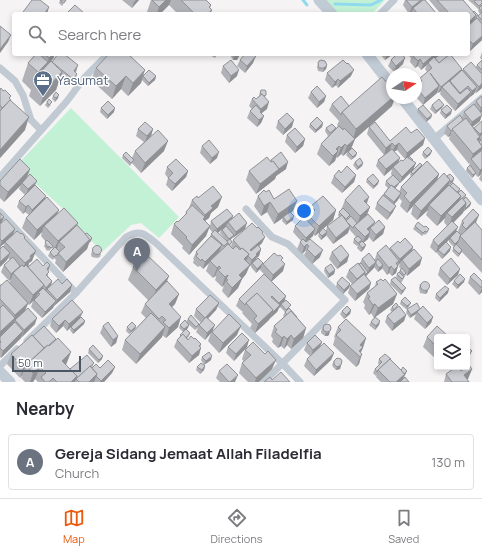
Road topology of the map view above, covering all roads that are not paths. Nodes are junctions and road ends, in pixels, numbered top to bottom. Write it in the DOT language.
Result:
graph roads {
  1 [pos="319,0"];
  2 [pos="394,0"];
  3 [pos="330,12"];
  4 [pos="382,12"];
  5 [pos="106,56"];
  6 [pos="368,56"];
  7 [pos="0,68"];
  8 [pos="386,79"];
  9 [pos="482,98"];
  10 [pos="407,104"];
  11 [pos="41,130"];
  12 [pos="434,138"];
  13 [pos="0,177"];
  14 [pos="482,200"];
  15 [pos="246,209"];
  16 [pos="0,212"];
  17 [pos="76,293"];
  18 [pos="283,364"];
  19 [pos="0,366"];
  20 [pos="0,372"];
  21 [pos="10,382"];
  22 [pos="264,382"];
  23 [pos="300,382"];
  1 -- 3 [label="main road"];
  2 -- 4 [label="street"];
  5 -- 11 [label="street"];
  6 -- 8 [label="main road"];
  7 -- 11 [label="street"];
  9 -- 12 [label="street"];
  10 -- 12 [label="main road"];
  11 -- 13 [label="street"];
  12 -- 14 [label="main road"];
  15 -- 18 [label="street"];
  16 -- 17 [label="street"];
  17 -- 18 [label="street"];
  17 -- 19 [label="street"];
  18 -- 22 [label="street"];
  18 -- 23 [label="street"];
  20 -- 21 [label="main road"];
}
